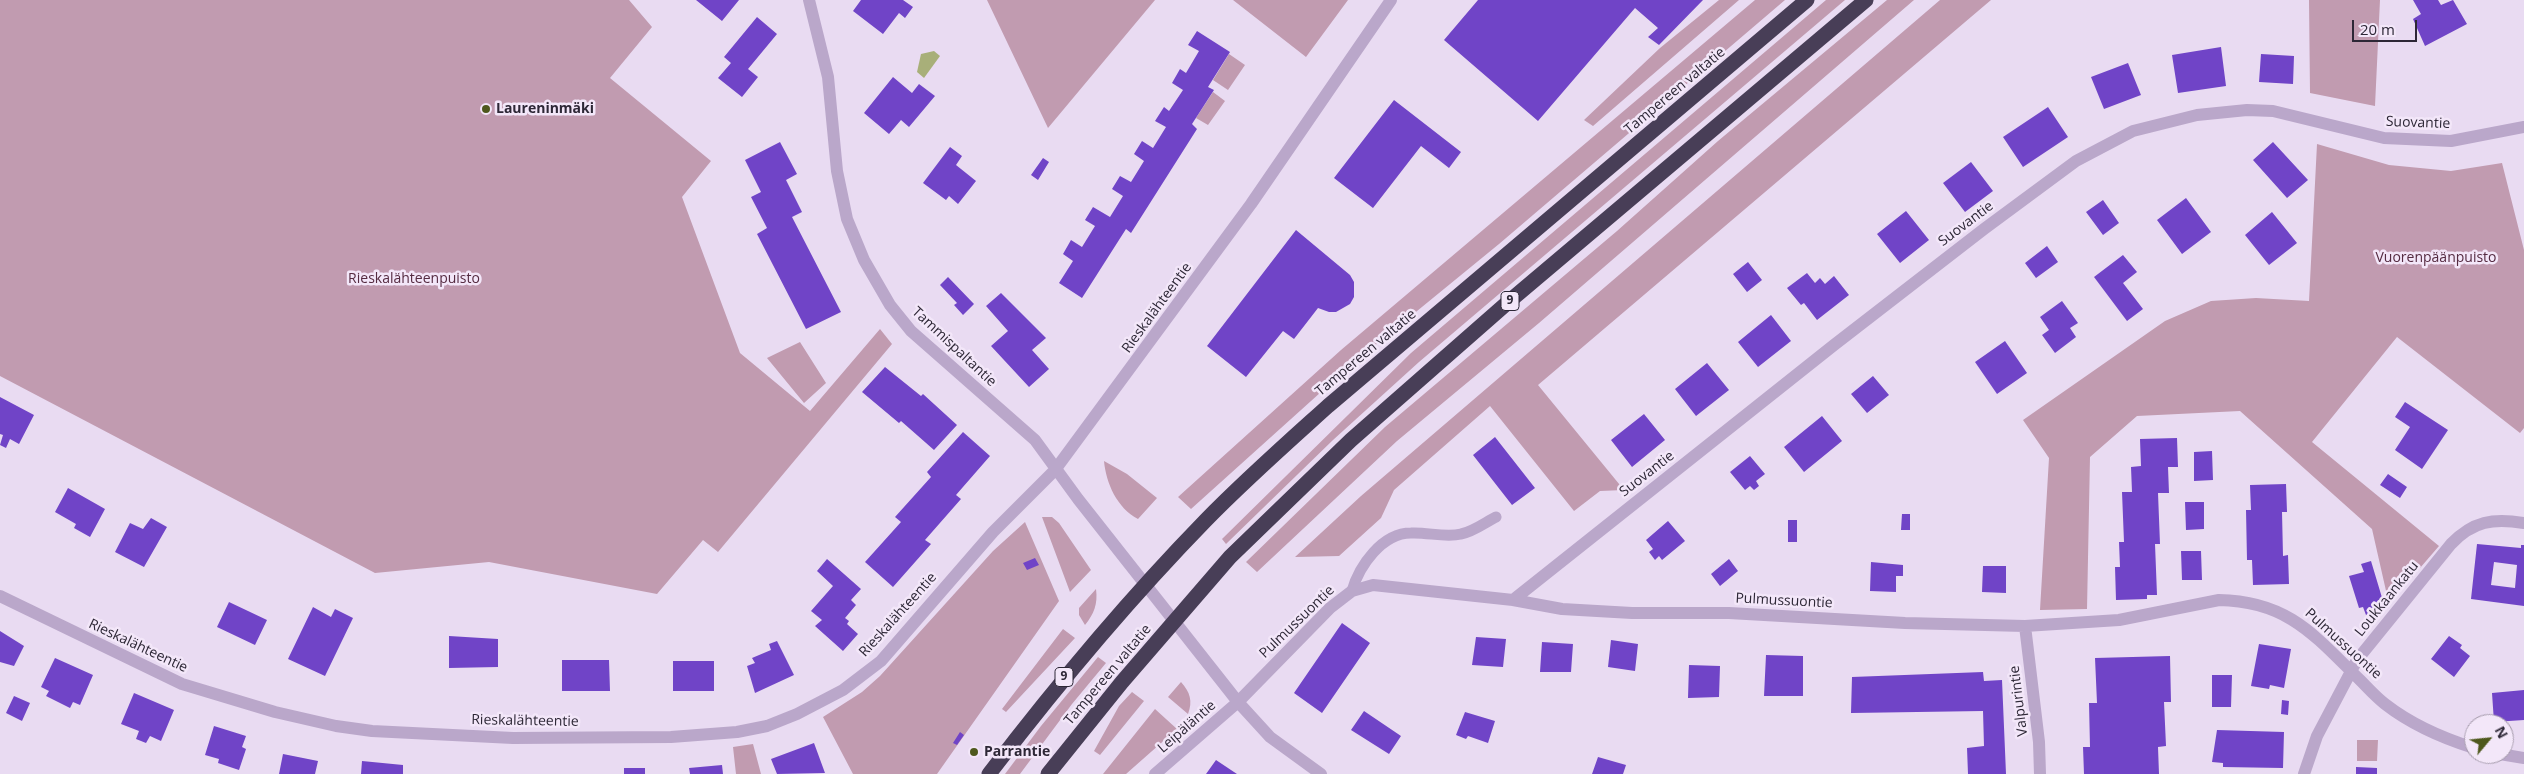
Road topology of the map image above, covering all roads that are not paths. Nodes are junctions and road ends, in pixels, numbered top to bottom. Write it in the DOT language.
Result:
graph roads {
  1 [pos="808,0"];
  2 [pos="1391,0"];
  3 [pos="1807,0"];
  4 [pos="1866,0"];
  5 [pos="2524,127"];
  6 [pos="1056,470"];
  7 [pos="1496,517"];
  8 [pos="2524,523"];
  9 [pos="1146,586"];
  10 [pos="1352,591"];
  11 [pos="0,596"];
  12 [pos="1513,600"];
  13 [pos="1174,622"];
  14 [pos="2026,626"];
  15 [pos="2351,671"];
  16 [pos="1238,702"];
  17 [pos="2464,745"];
  18 [pos="989,774"];
  19 [pos="1048,774"];
  20 [pos="1154,774"];
  21 [pos="1321,774"];
  22 [pos="2040,774"];
  23 [pos="2304,774"];
  1 -- 6 [label="street, Tammispaltantie"];
  2 -- 6 [label="street, Rieskalähteentie"];
  3 -- 9 [label="highway, Tampereen valtatie / 9"];
  4 -- 13 [label="highway, Tampereen valtatie / 9"];
  5 -- 12 [label="street, Suovantie"];
  6 -- 9 [label="street, Tammispaltantie"];
  6 -- 11 [label="street, Rieskalähteentie"];
  7 -- 10 [label="lane"];
  8 -- 15 [label="street, Loukkaankatu"];
  9 -- 13 [label="street"];
  9 -- 18 [label="highway, Tampereen valtatie / 9"];
  10 -- 12 [label="street, Pulmussuontie"];
  10 -- 16 [label="street, Pulmussuontie"];
  12 -- 14 [label="street, Pulmussuontie"];
  13 -- 16 [label="street"];
  13 -- 19 [label="highway, Tampereen valtatie / 9"];
  14 -- 15 [label="street, Pulmussuontie"];
  14 -- 22 [label="street, Valpurintie"];
  15 -- 17 [label="street, Pulmussuontie"];
  15 -- 23 [label="street, Loukkaankatu"];
  16 -- 20 [label="street, Leipäläntie"];
  16 -- 21 [label="street"];
}
